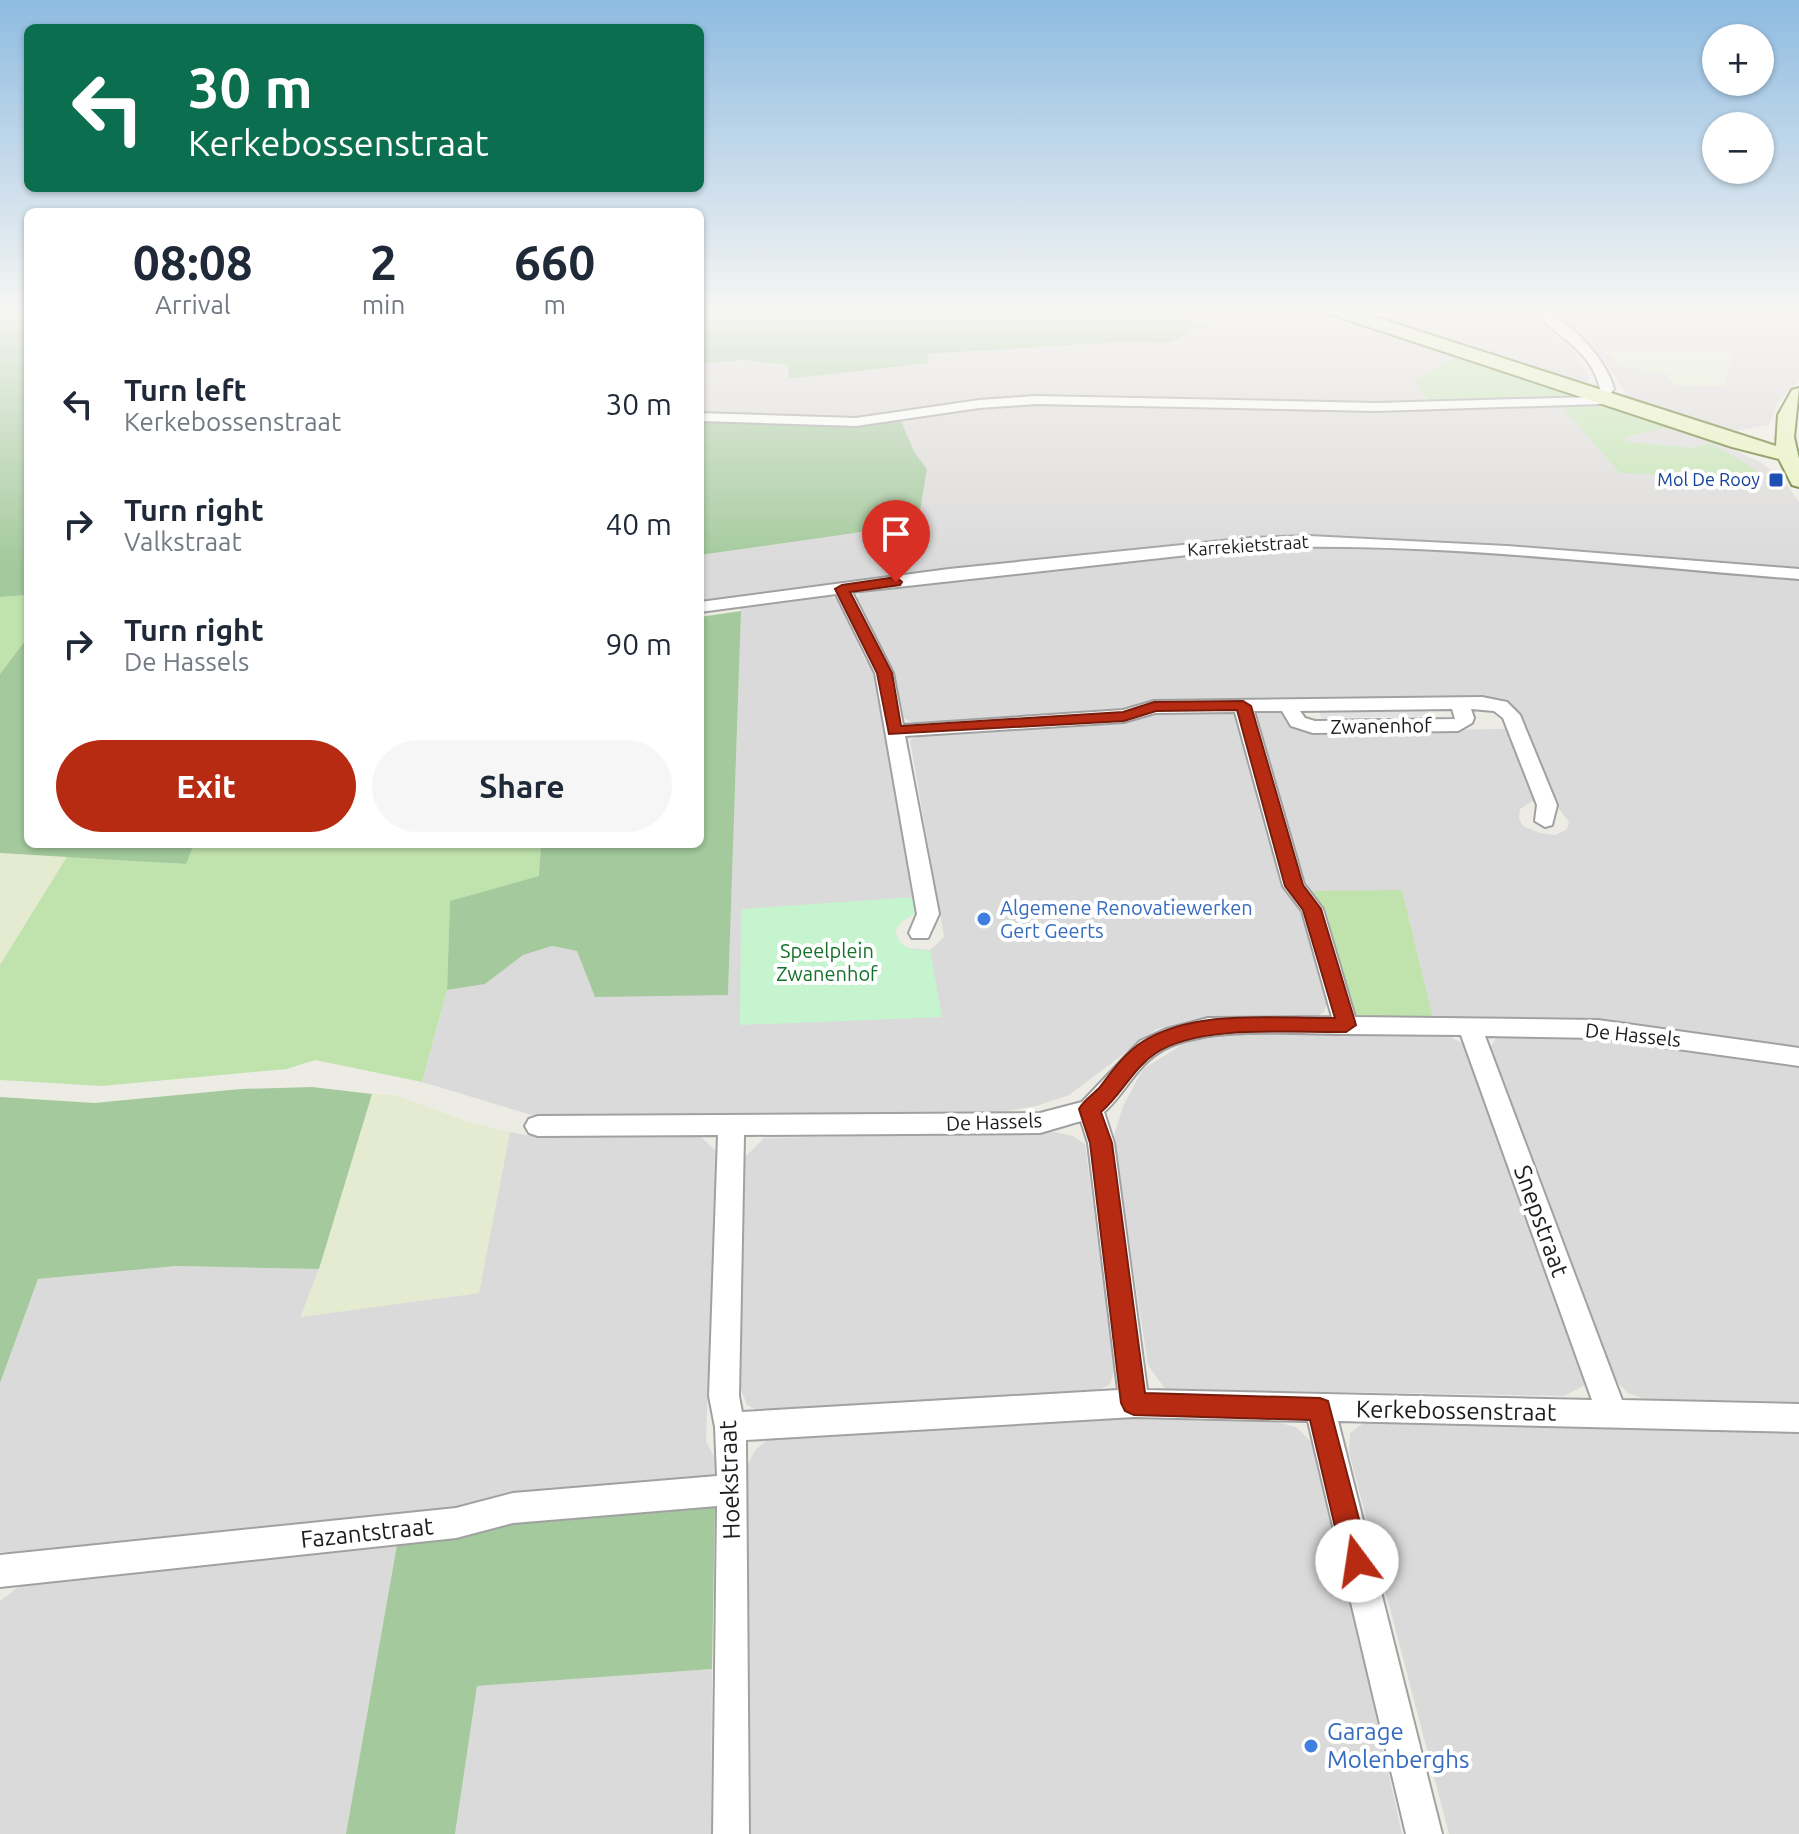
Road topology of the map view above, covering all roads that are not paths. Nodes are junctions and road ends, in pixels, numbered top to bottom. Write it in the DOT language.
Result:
graph roads {
  1 [pos="1594,394"];
  2 [pos="1799,394"];
  3 [pos="1601,396"];
  4 [pos="704,417"];
  5 [pos="1785,448"];
  6 [pos="1799,481"];
  7 [pos="1799,574"];
  8 [pos="842,589"];
  9 [pos="704,606"];
  10 [pos="1243,706"];
  11 [pos="894,731"];
  12 [pos="1545,821"];
  13 [pos="920,933"];
  14 [pos="1346,1025"];
  15 [pos="1471,1029"];
  16 [pos="1799,1057"];
  17 [pos="1090,1109"];
  18 [pos="538,1126"];
  19 [pos="731,1127"];
  20 [pos="1134,1403"];
  21 [pos="1320,1409"];
  22 [pos="1611,1412"];
  23 [pos="1799,1418"];
  24 [pos="730,1427"];
  25 [pos="733,1490"];
  26 [pos="0,1571"];
  27 [pos="731,1834"];
  28 [pos="1424,1834"];
  1 -- 3 [label="street"];
  2 -- 5 [label="street"];
  3 -- 4 [label="street"];
  3 -- 5 [label="street"];
  5 -- 6 [label="street"];
  7 -- 8 [label="street, Karrekietstraat"];
  8 -- 9 [label="street, Karrekietstraat"];
  8 -- 11 [label="street"];
  10 -- 11 [label="street, Zwanenhof"];
  10 -- 12 [label="street, Zwanenhof"];
  10 -- 14 [label="street"];
  11 -- 13 [label="street"];
  14 -- 15 [label="street, De Hassels"];
  14 -- 17 [label="street, De Hassels"];
  15 -- 16 [label="street, De Hassels"];
  15 -- 22 [label="street, Snepstraat"];
  17 -- 19 [label="street, De Hassels"];
  17 -- 20 [label="street"];
  18 -- 19 [label="street, De Hassels"];
  19 -- 24 [label="street, Hoekstraat"];
  20 -- 21 [label="street, Kerkebossenstraat"];
  20 -- 24 [label="street, Kerkebossenstraat"];
  21 -- 22 [label="street, Kerkebossenstraat"];
  21 -- 28 [label="street"];
  22 -- 23 [label="street, Kerkebossenstraat"];
  24 -- 25 [label="street, Hoekstraat"];
  25 -- 26 [label="street, Fazantstraat"];
  25 -- 27 [label="street, Hoekstraat"];
}
